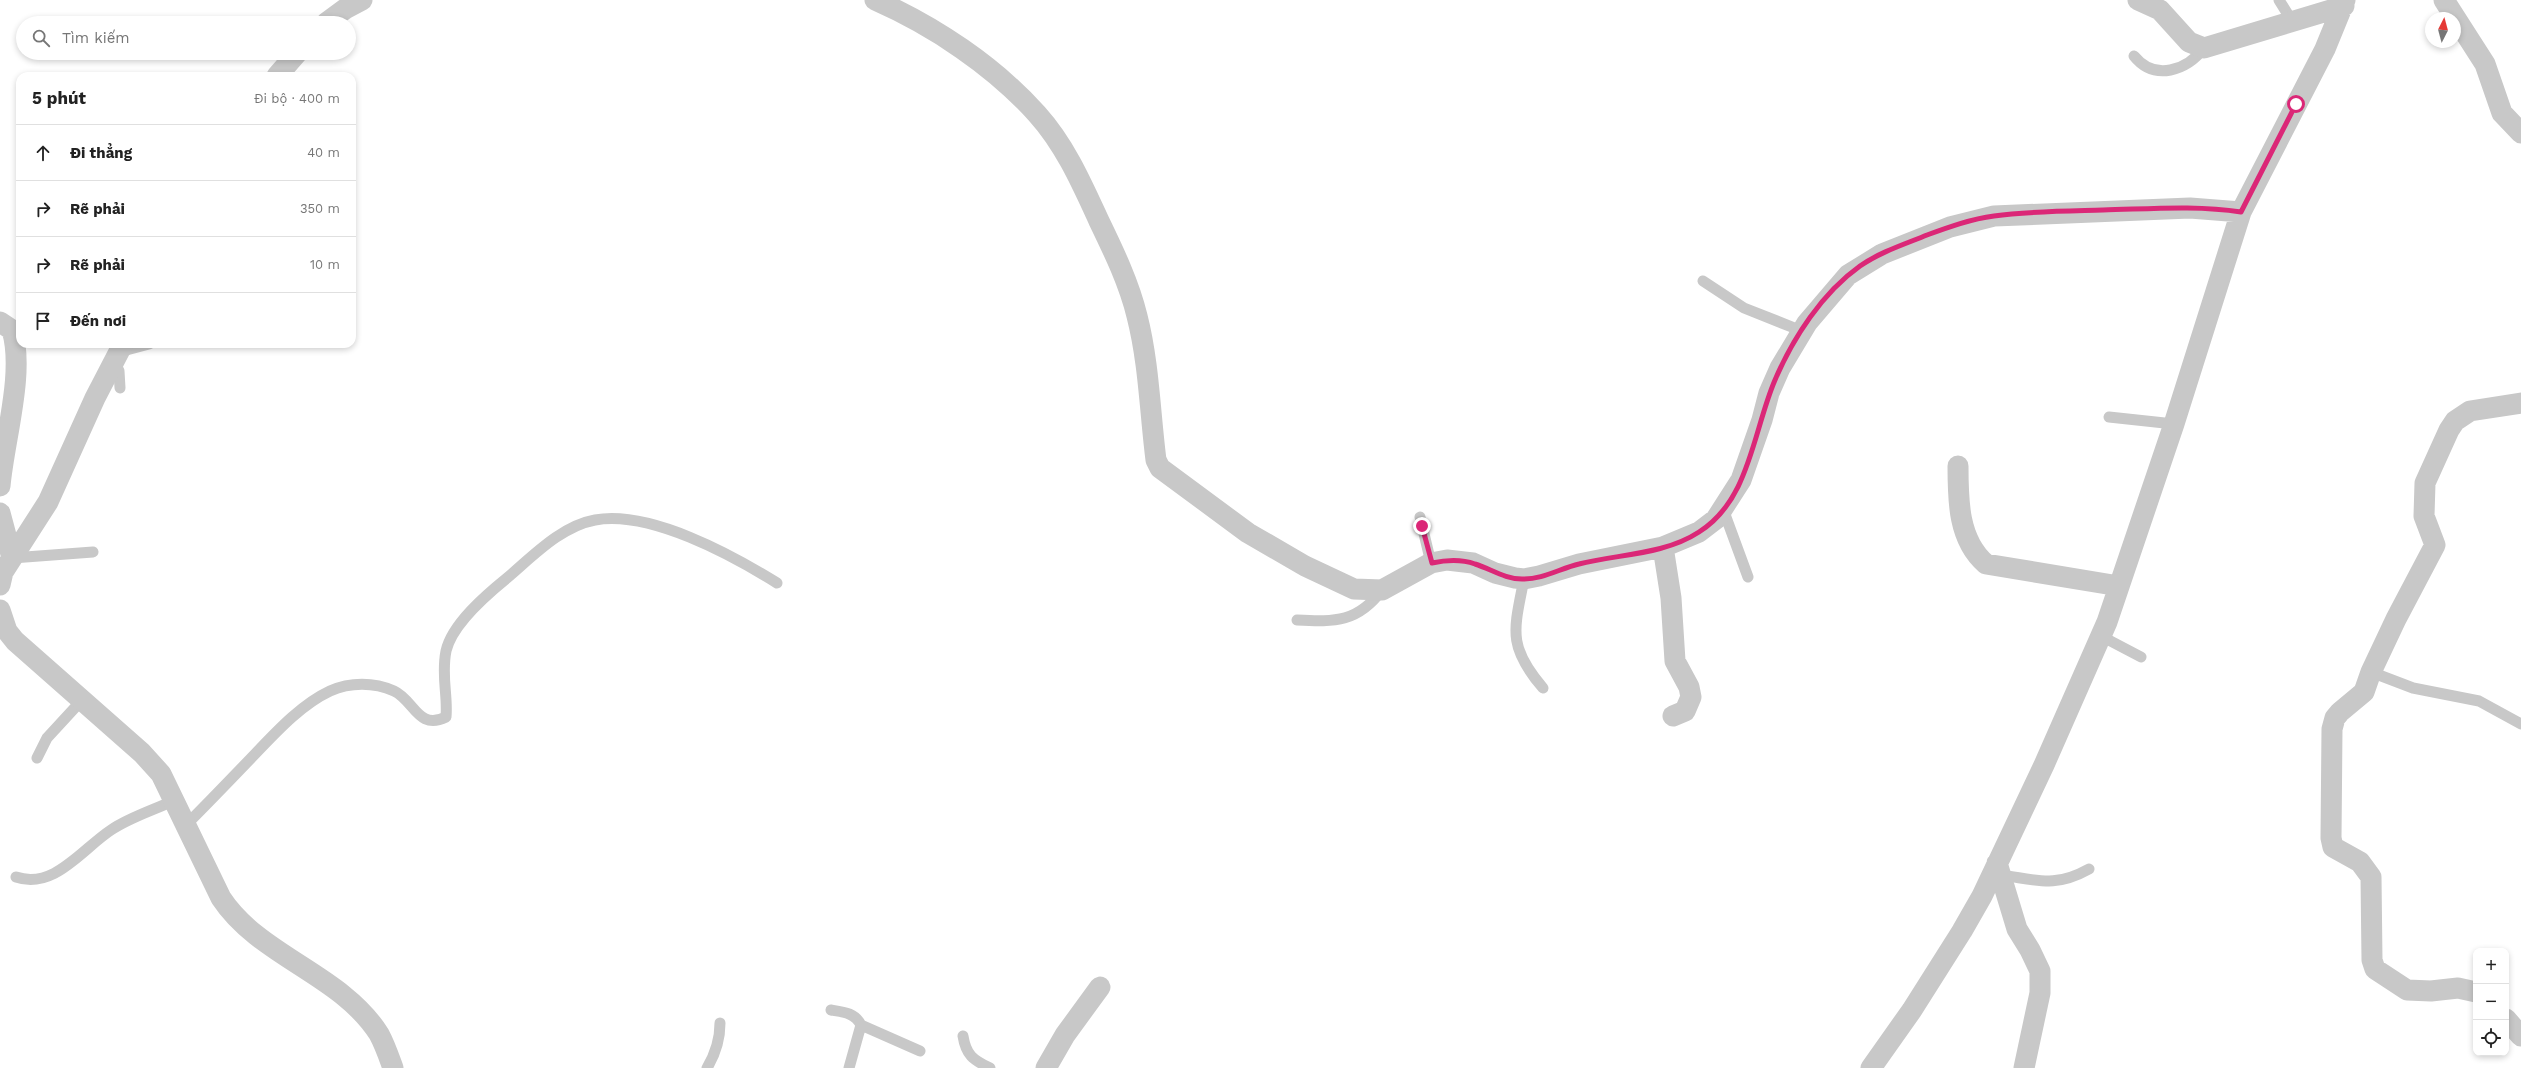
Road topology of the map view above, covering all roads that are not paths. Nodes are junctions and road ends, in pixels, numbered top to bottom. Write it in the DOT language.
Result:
graph roads {
  1 [pos="361,0"];
  2 [pos="875,0"];
  3 [pos="2138,0"];
  4 [pos="2279,0"];
  5 [pos="2444,0"];
  6 [pos="2344,3"];
  7 [pos="337,16"];
  8 [pos="2292,21"];
  9 [pos="2204,48"];
  10 [pos="2134,56"];
  11 [pos="291,60"];
  12 [pos="280,72"];
  13 [pos="2521,133"];
  14 [pos="2241,212"];
  15 [pos="1703,281"];
  16 [pos="0,322"];
  17 [pos="1802,331"];
  18 [pos="134,348"];
  19 [pos="118,352"];
  20 [pos="120,388"];
  21 [pos="2521,403"];
  22 [pos="2109,417"];
  23 [pos="2174,424"];
  24 [pos="1958,466"];
  25 [pos="0,486"];
  26 [pos="1723,509"];
  27 [pos="0,513"];
  28 [pos="0,516"];
  29 [pos="1420,517"];
  30 [pos="1663,547"];
  31 [pos="93,552"];
  32 [pos="1432,563"];
  33 [pos="4,572"];
  34 [pos="1748,577"];
  35 [pos="1524,579"];
  36 [pos="777,584"];
  37 [pos="2118,586"];
  38 [pos="1382,590"];
  39 [pos="0,610"];
  40 [pos="1297,620"];
  41 [pos="2101,636"];
  42 [pos="2141,657"];
  43 [pos="2371,672"];
  44 [pos="1543,688"];
  45 [pos="82,700"];
  46 [pos="1673,716"];
  47 [pos="2521,724"];
  48 [pos="37,758"];
  49 [pos="175,800"];
  50 [pos="186,825"];
  51 [pos="2089,868"];
  52 [pos="1999,869"];
  53 [pos="16,877"];
  54 [pos="1100,987"];
  55 [pos="2473,991"];
  56 [pos="832,1010"];
  57 [pos="2507,1020"];
  58 [pos="720,1023"];
  59 [pos="861,1025"];
  60 [pos="963,1036"];
  61 [pos="2521,1036"];
  62 [pos="920,1051"];
  63 [pos="393,1068"];
  64 [pos="707,1068"];
  65 [pos="849,1068"];
  66 [pos="990,1068"];
  67 [pos="1046,1068"];
  68 [pos="1871,1068"];
  69 [pos="2024,1068"];
  1 -- 7 [label="street"];
  2 -- 38 [label="street"];
  3 -- 9 [label="street"];
  4 -- 8 [label="lane"];
  5 -- 13 [label="street"];
  6 -- 8 [label="street"];
  6 -- 14 [label="street"];
  8 -- 9 [label="street"];
  9 -- 10 [label="lane"];
  11 -- 12 [label="street"];
  14 -- 17 [label="street"];
  14 -- 23 [label="street"];
  15 -- 17 [label="lane"];
  16 -- 25 [label="street"];
  17 -- 26 [label="street"];
  18 -- 19 [label="lane"];
  19 -- 20 [label="lane"];
  19 -- 33 [label="street"];
  21 -- 43 [label="street"];
  22 -- 23 [label="lane"];
  23 -- 37 [label="street"];
  24 -- 37 [label="street"];
  26 -- 30 [label="street"];
  26 -- 34 [label="lane"];
  27 -- 28 [label="street"];
  28 -- 33 [label="street"];
  29 -- 32 [label="lane"];
  30 -- 35 [label="street"];
  30 -- 46 [label="street"];
  31 -- 33 [label="lane"];
  32 -- 35 [label="street"];
  32 -- 38 [label="street"];
  35 -- 44 [label="lane"];
  36 -- 50 [label="lane"];
  37 -- 41 [label="street"];
  38 -- 40 [label="lane"];
  39 -- 45 [label="street"];
  41 -- 42 [label="lane"];
  41 -- 52 [label="street"];
  43 -- 47 [label="lane"];
  43 -- 55 [label="street"];
  45 -- 48 [label="lane"];
  45 -- 49 [label="street"];
  49 -- 50 [label="street"];
  49 -- 53 [label="lane"];
  50 -- 63 [label="street"];
  51 -- 52 [label="lane"];
  52 -- 68 [label="street"];
  52 -- 69 [label="street"];
  54 -- 67 [label="street"];
  56 -- 59 [label="lane"];
  57 -- 61 [label="street"];
  58 -- 64 [label="lane"];
  59 -- 62 [label="lane"];
  59 -- 65 [label="lane"];
  60 -- 66 [label="lane"];
}
